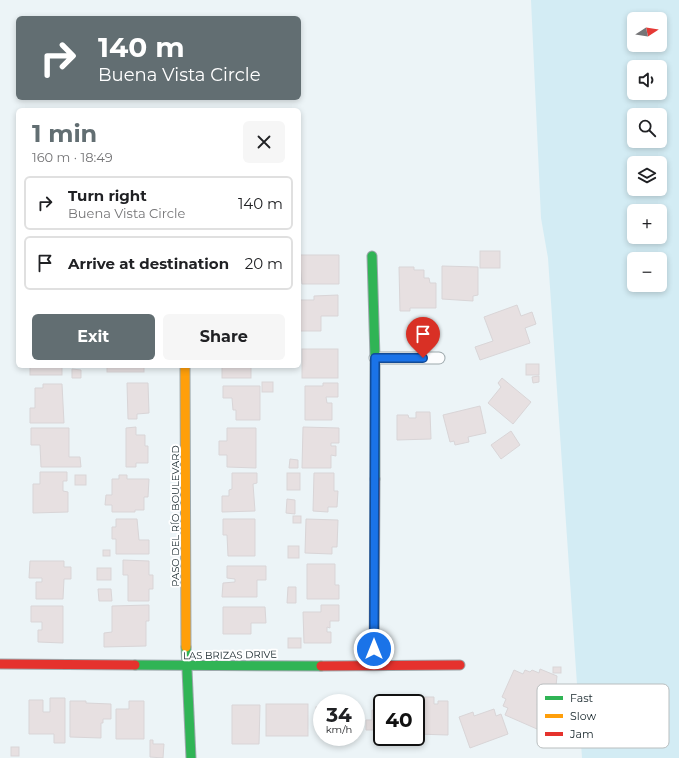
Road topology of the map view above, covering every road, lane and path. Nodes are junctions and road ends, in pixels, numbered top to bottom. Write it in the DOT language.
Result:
graph roads {
  1 [pos="372,256"];
  2 [pos="375,358"];
  3 [pos="439,358"];
  4 [pos="185,368"];
  5 [pos="0,664"];
  6 [pos="374,664"];
  7 [pos="460,665"];
  8 [pos="186,666"];
  9 [pos="191,758"];
  1 -- 2 [label="street"];
  2 -- 3 [label="street"];
  2 -- 6 [label="street"];
  4 -- 8 [label="street, PASO DEL RÍO BOULEVARD"];
  5 -- 8 [label="street, LAS BRIZAS DRIVE"];
  6 -- 7 [label="street, LAS BRIZAS DRIVE"];
  6 -- 8 [label="street, LAS BRIZAS DRIVE"];
  8 -- 9 [label="street, PASO DEL RÍO BOULEVARD"];
}
